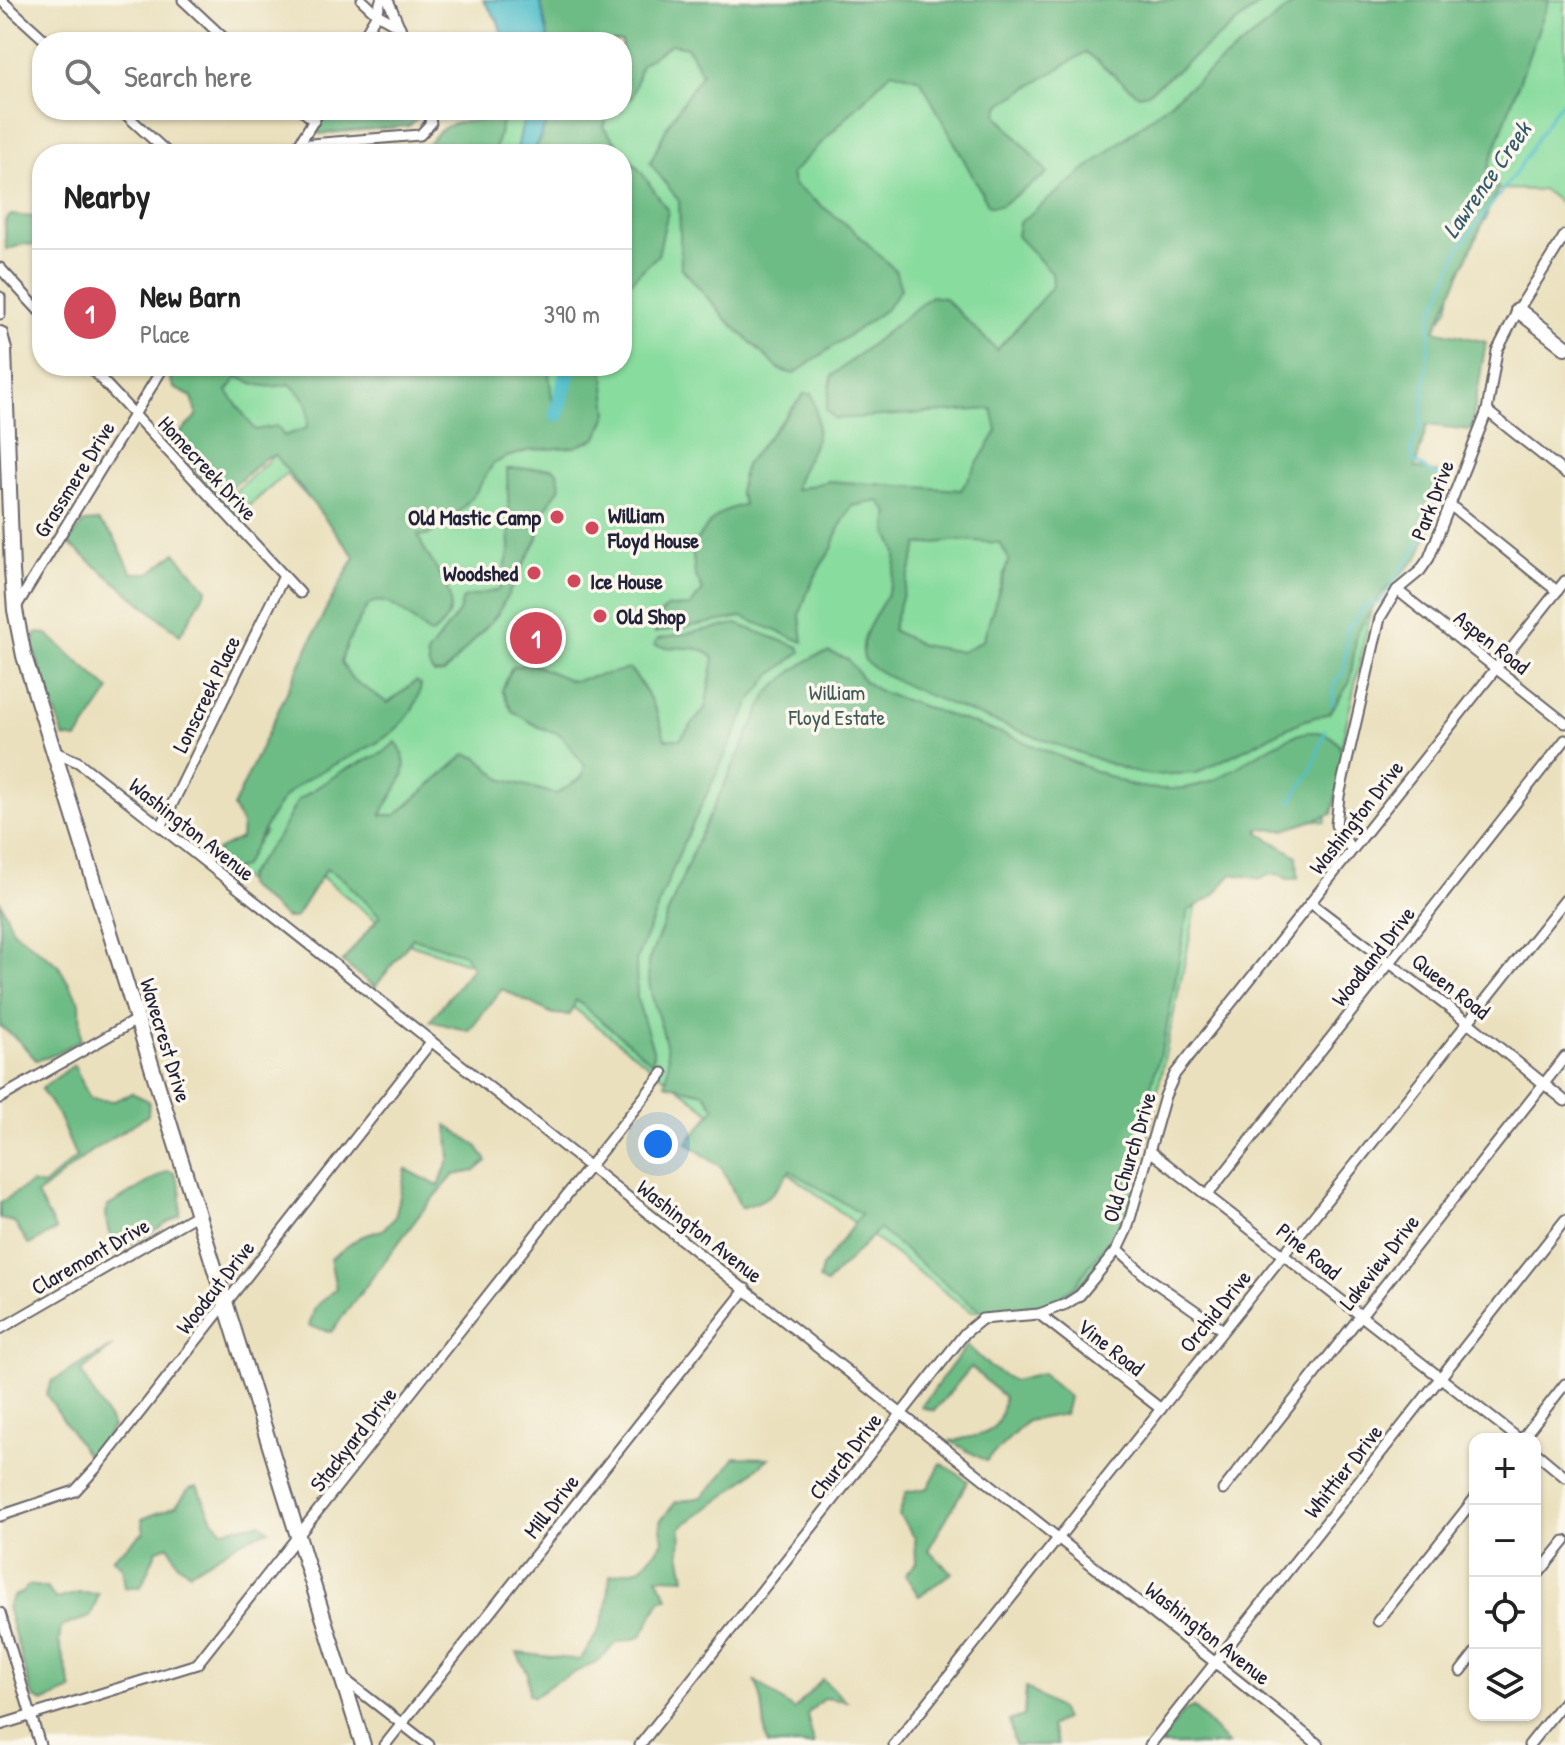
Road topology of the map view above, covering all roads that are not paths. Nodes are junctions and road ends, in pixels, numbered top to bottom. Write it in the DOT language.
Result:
graph roads {
  1 [pos="1,0"];
  2 [pos="183,0"];
  3 [pos="362,0"];
  4 [pos="381,0"];
  5 [pos="388,0"];
  6 [pos="377,14"];
  7 [pos="400,27"];
  8 [pos="36,32"];
  9 [pos="217,32"];
  10 [pos="366,32"];
  11 [pos="402,32"];
  12 [pos="132,120"];
  13 [pos="430,120"];
  14 [pos="314,121"];
  15 [pos="158,144"];
  16 [pos="299,144"];
  17 [pos="341,144"];
  18 [pos="1565,235"];
  19 [pos="0,268"];
  20 [pos="0,297"];
  21 [pos="32,303"];
  22 [pos="1518,310"];
  23 [pos="0,314"];
  24 [pos="0,334"];
  25 [pos="1565,347"];
  26 [pos="98,376"];
  27 [pos="158,376"];
  28 [pos="1487,411"];
  29 [pos="135,415"];
  30 [pos="1565,473"];
  31 [pos="1450,505"];
  32 [pos="284,576"];
  33 [pos="1565,581"];
  34 [pos="1397,590"];
  35 [pos="1557,591"];
  36 [pos="300,593"];
  37 [pos="15,610"];
  38 [pos="1497,669"];
  39 [pos="1565,723"];
  40 [pos="1565,740"];
  41 [pos="55,752"];
  42 [pos="161,827"];
  43 [pos="1351,849"];
  44 [pos="1565,900"];
  45 [pos="1312,904"];
  46 [pos="1391,962"];
  47 [pos="136,1020"];
  48 [pos="1469,1023"];
  49 [pos="431,1042"];
  50 [pos="1565,1057"];
  51 [pos="663,1073"];
  52 [pos="1175,1074"];
  53 [pos="1544,1083"];
  54 [pos="0,1098"];
  55 [pos="1565,1101"];
  56 [pos="1150,1151"];
  57 [pos="590,1167"];
  58 [pos="1208,1194"];
  59 [pos="198,1214"];
  60 [pos="1565,1220"];
  61 [pos="1117,1250"];
  62 [pos="1285,1254"];
  63 [pos="746,1289"];
  64 [pos="226,1303"];
  65 [pos="1039,1314"];
  66 [pos="1360,1315"];
  67 [pos="0,1329"];
  68 [pos="1223,1330"];
  69 [pos="1441,1379"];
  70 [pos="1565,1384"];
  71 [pos="1161,1409"];
  72 [pos="901,1414"];
  73 [pos="1513,1433"];
  74 [pos="1526,1433"];
  75 [pos="1541,1457"];
  76 [pos="1565,1477"];
  77 [pos="1223,1490"];
  78 [pos="1469,1505"];
  79 [pos="0,1516"];
  80 [pos="299,1537"];
  81 [pos="1059,1538"];
  82 [pos="1565,1541"];
  83 [pos="1536,1577"];
  84 [pos="0,1613"];
  85 [pos="1378,1621"];
  86 [pos="1469,1661"];
  87 [pos="1216,1662"];
  88 [pos="1461,1671"];
  89 [pos="344,1679"];
  90 [pos="1565,1700"];
  91 [pos="31,1716"];
  92 [pos="401,1723"];
  93 [pos="0,1725"];
  94 [pos="40,1745"];
  95 [pos="363,1745"];
  96 [pos="385,1745"];
  97 [pos="429,1745"];
  98 [pos="640,1745"];
  99 [pos="894,1745"];
  100 [pos="1150,1745"];
  101 [pos="1319,1745"];
  102 [pos="1529,1745"];
  1 -- 8 [label="street"];
  2 -- 9 [label="street"];
  3 -- 6 [label="street"];
  4 -- 6 [label="street"];
  5 -- 7 [label="street"];
  6 -- 7 [label="street"];
  6 -- 10 [label="street"];
  7 -- 11 [label="street"];
  12 -- 15 [label="street"];
  13 -- 17 [label="street"];
  14 -- 16 [label="street"];
  18 -- 22 [label="street, Park Drive"];
  19 -- 21 [label="street"];
  20 -- 23 [label="street"];
  22 -- 25 [label="street"];
  22 -- 28 [label="street, Park Drive"];
  24 -- 37 [label="street, Wavecrest Drive"];
  26 -- 29 [label="street, Homecreek Drive"];
  27 -- 29 [label="street, Grassmere Drive"];
  28 -- 30 [label="street"];
  28 -- 31 [label="street, Park Drive"];
  29 -- 32 [label="street, Homecreek Drive"];
  29 -- 37 [label="street, Grassmere Drive"];
  31 -- 34 [label="street, Park Drive"];
  31 -- 35 [label="street"];
  32 -- 36 [label="street, Homecreek Drive"];
  32 -- 42 [label="street, Lonscreek Place"];
  33 -- 35 [label="street, Washington Drive"];
  34 -- 38 [label="street, Aspen Road"];
  34 -- 43 [label="street, Park Drive"];
  35 -- 38 [label="street, Washington Drive"];
  37 -- 41 [label="street, Wavecrest Drive"];
  38 -- 39 [label="street, Aspen Road"];
  38 -- 43 [label="street, Washington Drive"];
  40 -- 46 [label="street, Woodland Drive"];
  41 -- 42 [label="street, Washington Avenue"];
  41 -- 47 [label="street, Wavecrest Drive"];
  42 -- 49 [label="street, Washington Avenue"];
  43 -- 45 [label="street, Washington Drive"];
  44 -- 48 [label="street, Orchid Drive"];
  45 -- 46 [label="street, Queen Road"];
  45 -- 52 [label="street, Washington Drive"];
  46 -- 48 [label="street, Queen Road"];
  46 -- 58 [label="street, Woodland Drive"];
  47 -- 54 [label="street"];
  47 -- 59 [label="street, Wavecrest Drive"];
  48 -- 53 [label="street, Queen Road"];
  48 -- 62 [label="street, Orchid Drive"];
  49 -- 57 [label="street, Washington Avenue"];
  49 -- 64 [label="street, Woodcut Drive"];
  50 -- 53 [label="street, Lakeview Drive"];
  51 -- 57 [label="street, Stackyard Drive"];
  52 -- 56 [label="street, Old Church Drive"];
  53 -- 55 [label="street, Queen Road"];
  53 -- 66 [label="street, Lakeview Drive"];
  56 -- 58 [label="street, Pine Road"];
  56 -- 61 [label="street, Old Church Drive"];
  57 -- 63 [label="street, Washington Avenue"];
  57 -- 80 [label="street, Stackyard Drive"];
  58 -- 62 [label="street, Pine Road"];
  59 -- 64 [label="street, Wavecrest Drive"];
  59 -- 67 [label="street, Claremont Drive"];
  60 -- 69 [label="street, Whittier Drive"];
  61 -- 65 [label="street, Church Drive"];
  61 -- 68 [label="street"];
  62 -- 66 [label="street, Pine Road"];
  62 -- 68 [label="street, Orchid Drive"];
  63 -- 72 [label="street, Washington Avenue"];
  63 -- 92 [label="street, Mill Drive"];
  64 -- 79 [label="street, Woodcut Drive"];
  64 -- 80 [label="street, Wavecrest Drive"];
  65 -- 71 [label="street, Vine Road"];
  65 -- 72 [label="street, Church Drive"];
  66 -- 69 [label="street, Pine Road"];
  66 -- 77 [label="street, Lakeview Drive"];
  68 -- 71 [label="street, Orchid Drive"];
  69 -- 73 [label="street, Pine Road"];
  69 -- 87 [label="street, Whittier Drive"];
  70 -- 74 [label="street"];
  71 -- 81 [label="street, Orchid Drive"];
  72 -- 81 [label="street, Washington Avenue"];
  72 -- 98 [label="street, Church Drive"];
  75 -- 76 [label="street"];
  78 -- 85 [label="street"];
  80 -- 89 [label="street, Wavecrest Drive"];
  80 -- 91 [label="street, Stackyard Drive"];
  81 -- 87 [label="street, Washington Avenue"];
  81 -- 99 [label="street, Orchid Drive"];
  82 -- 83 [label="street"];
  84 -- 91 [label="street"];
  86 -- 88 [label="street"];
  87 -- 100 [label="street, Whittier Drive"];
  87 -- 101 [label="street, Washington Avenue"];
  89 -- 92 [label="street"];
  89 -- 95 [label="street, Wavecrest Drive"];
  90 -- 102 [label="street"];
  91 -- 93 [label="street, Stackyard Drive"];
  91 -- 94 [label="street"];
  92 -- 96 [label="street, Mill Drive"];
  92 -- 97 [label="street"];
}
